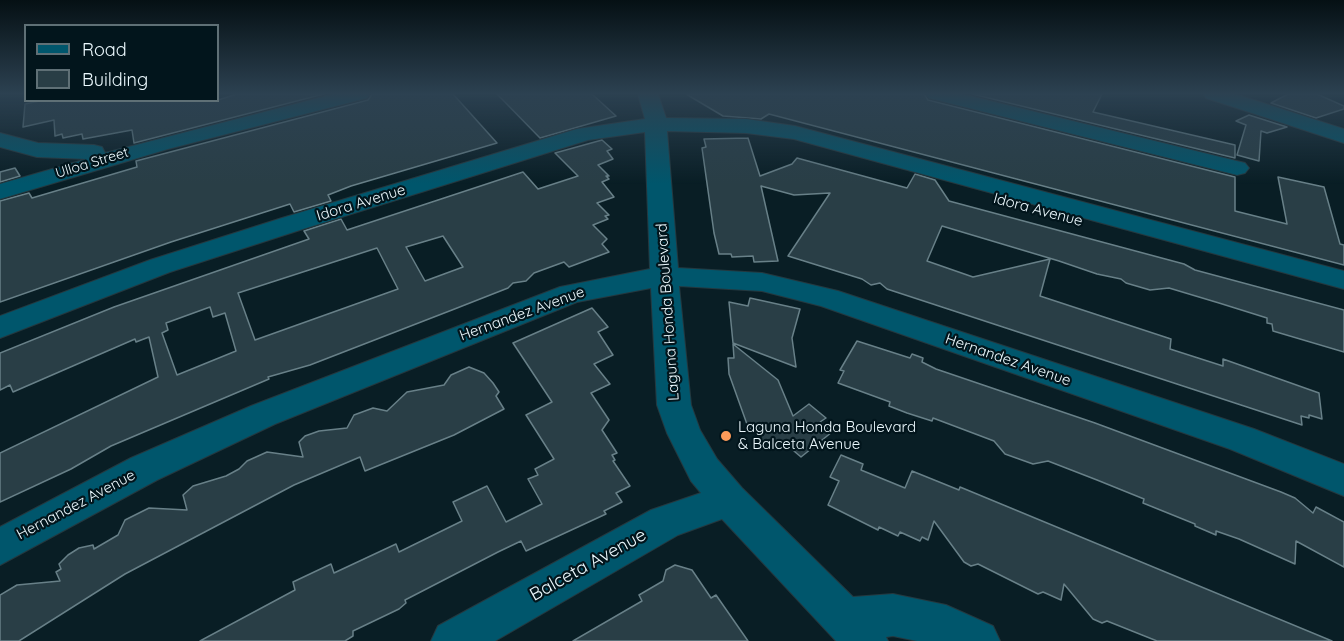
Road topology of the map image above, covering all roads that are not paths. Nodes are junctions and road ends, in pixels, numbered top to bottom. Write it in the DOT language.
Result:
graph roads {
  1 [pos="240,124"];
  2 [pos="612,124"];
  3 [pos="653,124"];
  4 [pos="700,124"];
  5 [pos="1058,124"];
  6 [pos="1307,124"];
  7 [pos="733,128"];
  8 [pos="1342,135"];
  9 [pos="0,140"];
  10 [pos="160,144"];
  11 [pos="1237,168"];
  12 [pos="0,192"];
  13 [pos="664,277"];
  14 [pos="1344,280"];
  15 [pos="1344,294"];
  16 [pos="0,327"];
  17 [pos="1344,480"];
  18 [pos="729,500"];
  19 [pos="0,547"];
  20 [pos="856,630"];
  21 [pos="453,641"];
  22 [pos="978,641"];
  1 -- 10 [label="street, Ulloa Street"];
  2 -- 16 [label="street, Idora Avenue"];
  3 -- 13 [label="street, Laguna Honda Boulevard"];
  4 -- 7 [label="street, Idora Avenue"];
  5 -- 11 [label="street"];
  6 -- 8 [label="street"];
  7 -- 14 [label="street, Idora Avenue"];
  7 -- 15 [label="street, Idora Avenue"];
  9 -- 10 [label="street"];
  10 -- 12 [label="street, Ulloa Street"];
  13 -- 17 [label="street, Hernandez Avenue"];
  13 -- 18 [label="street, Laguna Honda Boulevard"];
  13 -- 19 [label="street, Hernandez Avenue"];
  18 -- 20 [label="street, Laguna Honda Boulevard"];
  18 -- 21 [label="street, Balceta Avenue"];
  20 -- 22 [label="street"];
}
